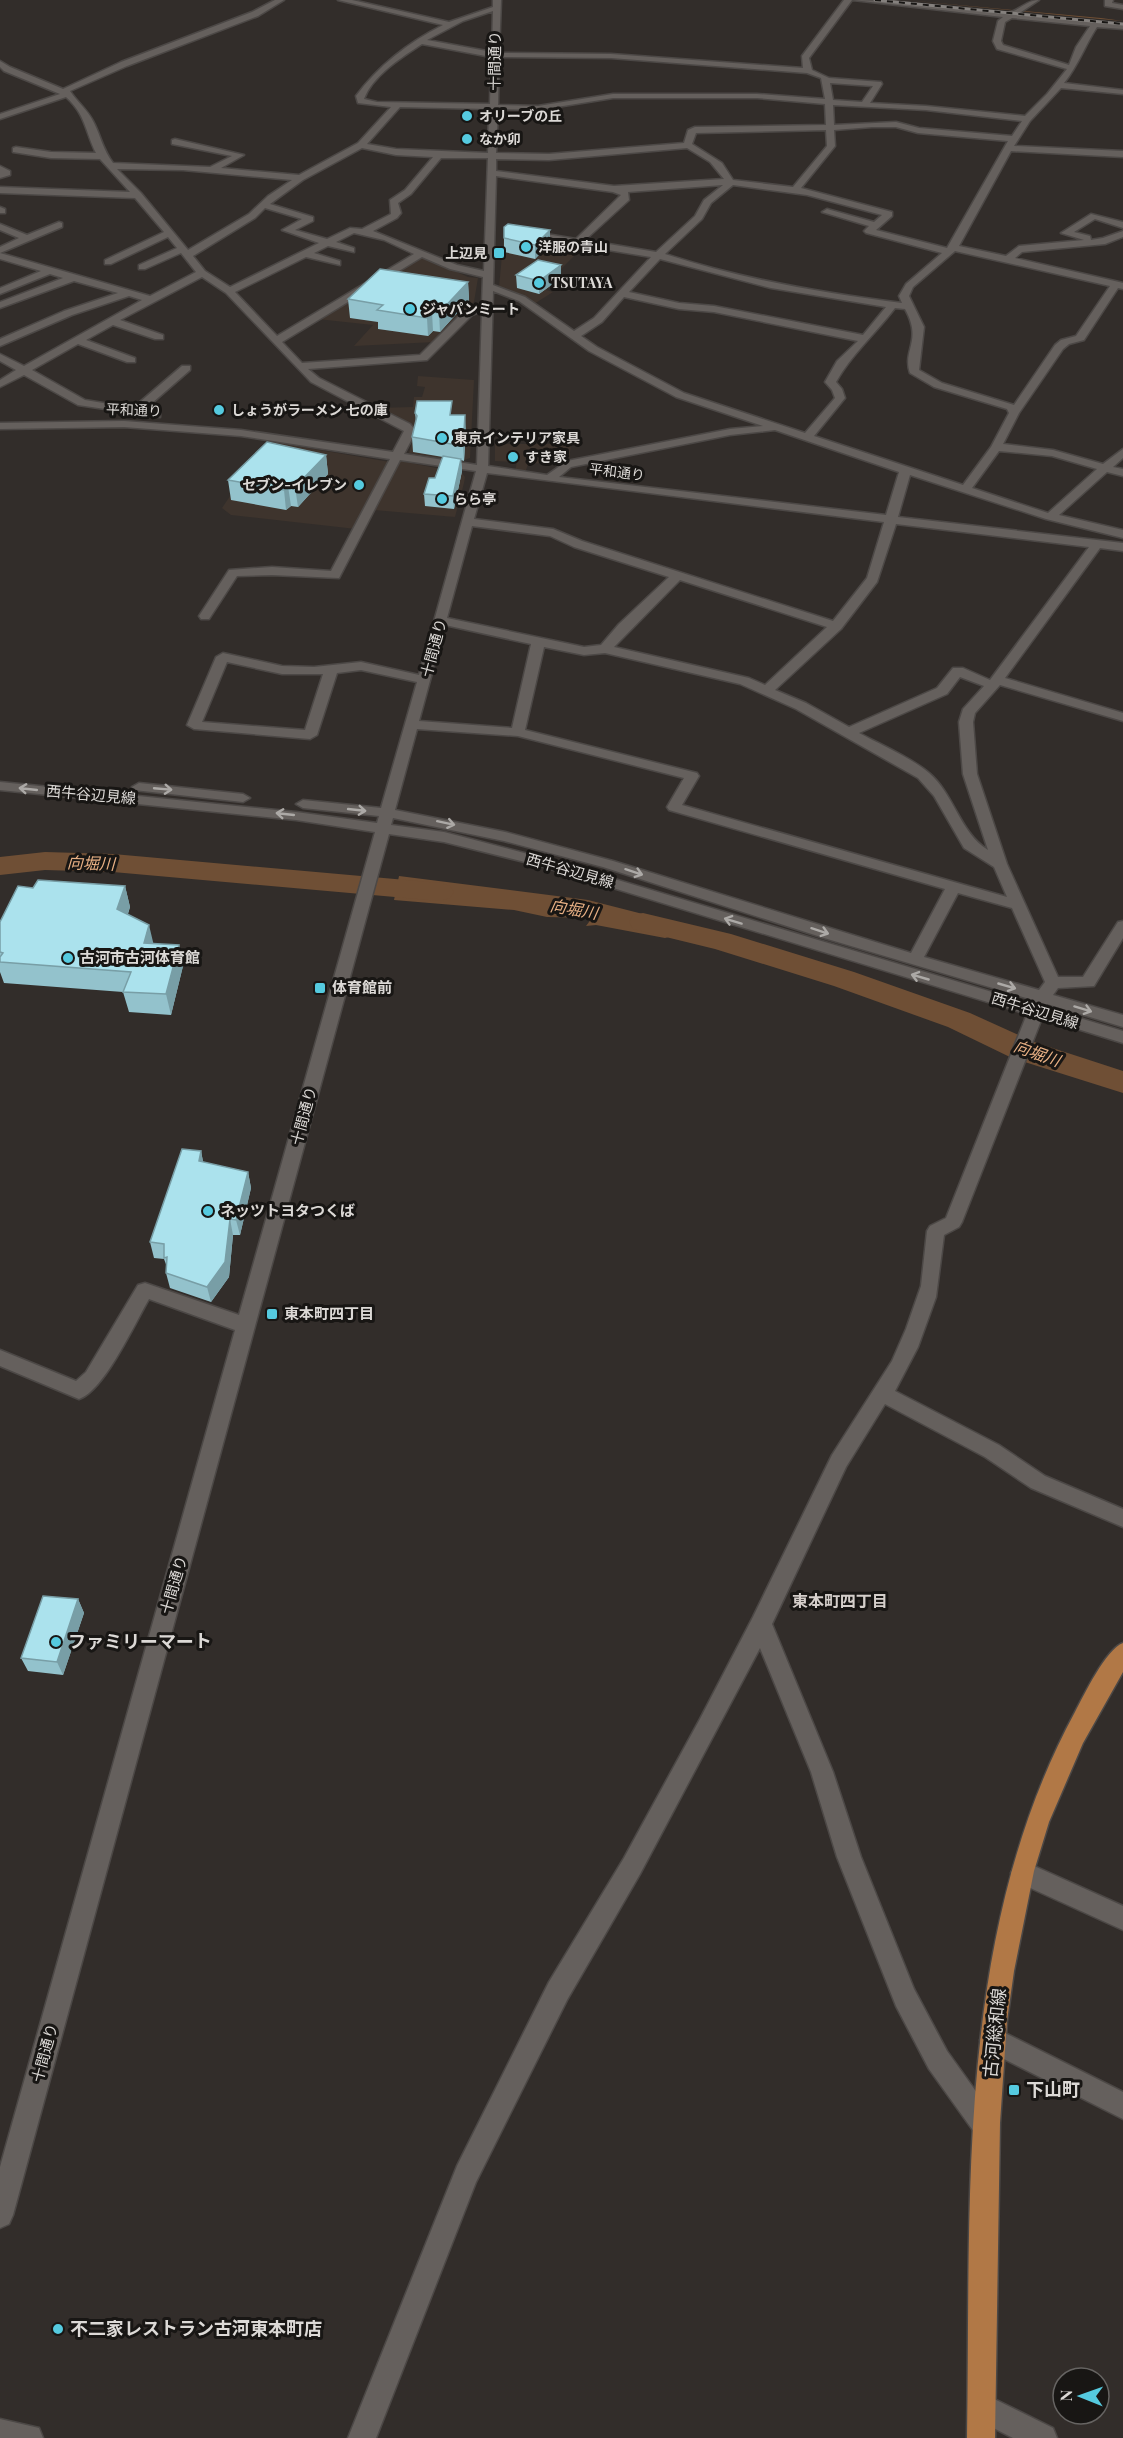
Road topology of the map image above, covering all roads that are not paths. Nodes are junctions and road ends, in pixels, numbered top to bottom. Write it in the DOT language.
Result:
graph roads {
  1 [pos="280,0"];
  2 [pos="342,0"];
  3 [pos="848,0"];
  4 [pos="857,0"];
  5 [pos="1035,0"];
  6 [pos="1110,0"];
  7 [pos="497,4"];
  8 [pos="1123,7"];
  9 [pos="1013,15"];
  10 [pos="449,24"];
  11 [pos="1095,24"];
  12 [pos="1123,27"];
  13 [pos="420,41"];
  14 [pos="495,55"];
  15 [pos="0,63"];
  16 [pos="1072,68"];
  17 [pos="807,71"];
  18 [pos="825,80"];
  19 [pos="1058,85"];
  20 [pos="1123,92"];
  21 [pos="67,94"];
  22 [pos="829,102"];
  23 [pos="397,105"];
  24 [pos="864,105"];
  25 [pos="494,108"];
  26 [pos="0,117"];
  27 [pos="1027,119"];
  28 [pos="830,128"];
  29 [pos="1014,139"];
  30 [pos="175,142"];
  31 [pos="84,144"];
  32 [pos="96,144"];
  33 [pos="49,145"];
  34 [pos="361,145"];
  35 [pos="688,145"];
  36 [pos="1008,148"];
  37 [pos="16,150"];
  38 [pos="39,153"];
  39 [pos="1123,154"];
  40 [pos="439,155"];
  41 [pos="102,156"];
  42 [pos="493,156"];
  43 [pos="110,166"];
  44 [pos="0,169"];
  45 [pos="211,170"];
  46 [pos="492,173"];
  47 [pos="0,175"];
  48 [pos="300,178"];
  49 [pos="730,183"];
  50 [pos="615,189"];
  51 [pos="0,190"];
  52 [pos="795,190"];
  53 [pos="138,195"];
  54 [pos="264,205"];
  55 [pos="827,212"];
  56 [pos="59,225"];
  57 [pos="876,225"];
  58 [pos="1123,225"];
  59 [pos="0,227"];
  60 [pos="365,231"];
  61 [pos="169,233"];
  62 [pos="522,234"];
  63 [pos="1123,234"];
  64 [pos="26,238"];
  65 [pos="327,242"];
  66 [pos="578,242"];
  67 [pos="1100,242"];
  68 [pos="0,249"];
  69 [pos="112,249"];
  70 [pos="351,250"];
  71 [pos="952,250"];
  72 [pos="185,252"];
  73 [pos="304,253"];
  74 [pos="422,253"];
  75 [pos="658,255"];
  76 [pos="0,256"];
  77 [pos="1008,259"];
  78 [pos="108,262"];
  79 [pos="337,263"];
  80 [pos="142,267"];
  81 [pos="50,271"];
  82 [pos="202,273"];
  83 [pos="488,275"];
  84 [pos="73,278"];
  85 [pos="1119,285"];
  86 [pos="488,287"];
  87 [pos="0,291"];
  88 [pos="229,291"];
  89 [pos="129,293"];
  90 [pos="622,294"];
  91 [pos="17,299"];
  92 [pos="151,299"];
  93 [pos="0,305"];
  94 [pos="487,306"];
  95 [pos="892,306"];
  96 [pos="909,307"];
  97 [pos="112,321"];
  98 [pos="574,336"];
  99 [pos="159,337"];
  100 [pos="865,339"];
  101 [pos="79,340"];
  102 [pos="276,341"];
  103 [pos="0,342"];
  104 [pos="0,357"];
  105 [pos="131,360"];
  106 [pos="299,366"];
  107 [pos="186,368"];
  108 [pos="24,370"];
  109 [pos="0,384"];
  110 [pos="135,412"];
  111 [pos="1014,413"];
  112 [pos="0,426"];
  113 [pos="165,426"];
  114 [pos="776,428"];
  115 [pos="807,438"];
  116 [pos="996,447"];
  117 [pos="1123,452"];
  118 [pos="395,456"];
  119 [pos="1107,468"];
  120 [pos="906,469"];
  121 [pos="482,470"];
  122 [pos="1123,473"];
  123 [pos="549,479"];
  124 [pos="965,490"];
  125 [pos="1050,517"];
  126 [pos="890,519"];
  127 [pos="468,522"];
  128 [pos="1123,534"];
  129 [pos="1097,543"];
  130 [pos="1123,547"];
  131 [pos="677,576"];
  132 [pos="205,616"];
  133 [pos="441,621"];
  134 [pos="836,626"];
  135 [pos="538,642"];
  136 [pos="605,649"];
  137 [pos="332,670"];
  138 [pos="425,680"];
  139 [pos="994,682"];
  140 [pos="767,690"];
  141 [pos="1123,717"];
  142 [pos="412,725"];
  143 [pos="518,732"];
  144 [pos="847,734"];
  145 [pos="0,774"];
  146 [pos="0,786"];
  147 [pos="386,820"];
  148 [pos="1000,864"];
  149 [pos="954,886"];
  150 [pos="1018,905"];
  151 [pos="1123,926"];
  152 [pos="915,960"];
  153 [pos="1053,983"];
  154 [pos="1037,1011"];
  155 [pos="1123,1021"];
  156 [pos="1123,1037"];
  157 [pos="247,1326"];
  158 [pos="0,1358"];
  159 [pos="884,1394"];
  160 [pos="1123,1518"];
  161 [pos="761,1624"];
  162 [pos="1123,1653"];
  163 [pos="1023,1873"];
  164 [pos="1123,1918"];
  165 [pos="993,2040"];
  166 [pos="1123,2106"];
  167 [pos="986,2127"];
  168 [pos="0,2216"];
  169 [pos="982,2407"];
  170 [pos="0,2433"];
  171 [pos="29,2438"];
  172 [pos="362,2438"];
  173 [pos="981,2438"];
  174 [pos="1043,2438"];
  1 -- 21 [label="street"];
  2 -- 10 [label="street"];
  3 -- 17 [label="street"];
  4 -- 9 [label="street"];
  5 -- 9 [label="street"];
  6 -- 8 [label="street"];
  7 -- 10 [label="street"];
  7 -- 14 [label="street, 十間通り"];
  9 -- 11 [label="street"];
  9 -- 16 [label="street"];
  10 -- 13 [label="street"];
  11 -- 12 [label="street"];
  11 -- 16 [label="street"];
  13 -- 14 [label="street"];
  13 -- 23 [label="street"];
  14 -- 17 [label="street"];
  14 -- 25 [label="street, 十間通り"];
  15 -- 21 [label="street"];
  16 -- 19 [label="street"];
  17 -- 18 [label="street"];
  18 -- 22 [label="street"];
  18 -- 24 [label="street"];
  19 -- 20 [label="street"];
  19 -- 27 [label="street"];
  21 -- 26 [label="street"];
  21 -- 32 [label="street"];
  22 -- 24 [label="street"];
  22 -- 25 [label="street"];
  22 -- 28 [label="street"];
  23 -- 25 [label="street"];
  23 -- 34 [label="street"];
  24 -- 27 [label="street"];
  25 -- 42 [label="street, 十間通り"];
  27 -- 29 [label="street"];
  28 -- 29 [label="street"];
  28 -- 35 [label="street"];
  28 -- 52 [label="street"];
  29 -- 36 [label="street"];
  30 -- 45 [label="street"];
  31 -- 32 [label="street"];
  32 -- 41 [label="street"];
  33 -- 38 [label="street"];
  34 -- 40 [label="street"];
  34 -- 48 [label="street"];
  35 -- 42 [label="street"];
  35 -- 49 [label="street"];
  36 -- 39 [label="street"];
  36 -- 71 [label="street"];
  37 -- 38 [label="street"];
  38 -- 41 [label="street"];
  40 -- 42 [label="street"];
  40 -- 60 [label="street"];
  41 -- 43 [label="street"];
  42 -- 46 [label="street, 十間通り"];
  43 -- 45 [label="street"];
  43 -- 53 [label="street"];
  44 -- 47 [label="street"];
  45 -- 48 [label="street"];
  46 -- 50 [label="street"];
  46 -- 83 [label="street, 十間通り"];
  48 -- 54 [label="street"];
  49 -- 50 [label="street"];
  49 -- 52 [label="street"];
  49 -- 75 [label="street"];
  50 -- 66 [label="street"];
  51 -- 53 [label="street"];
  52 -- 57 [label="street"];
  53 -- 61 [label="street"];
  54 -- 65 [label="street"];
  54 -- 72 [label="street"];
  55 -- 57 [label="street"];
  56 -- 64 [label="street"];
  57 -- 71 [label="street"];
  58 -- 67 [label="street"];
  59 -- 64 [label="street"];
  60 -- 65 [label="street"];
  60 -- 74 [label="street"];
  61 -- 69 [label="street"];
  61 -- 72 [label="street"];
  61 -- 78 [label="street"];
  62 -- 66 [label="street"];
  63 -- 67 [label="street"];
  64 -- 68 [label="street"];
  65 -- 70 [label="street"];
  65 -- 73 [label="street"];
  66 -- 75 [label="street"];
  67 -- 77 [label="street"];
  71 -- 77 [label="street"];
  71 -- 96 [label="street"];
  72 -- 80 [label="street"];
  72 -- 82 [label="street"];
  73 -- 79 [label="street"];
  73 -- 88 [label="street"];
  74 -- 83 [label="street"];
  74 -- 102 [label="street"];
  75 -- 90 [label="street"];
  75 -- 95 [label="street"];
  76 -- 81 [label="street"];
  77 -- 85 [label="street"];
  81 -- 84 [label="street"];
  81 -- 87 [label="street"];
  82 -- 88 [label="street"];
  82 -- 92 [label="street"];
  83 -- 86 [label="street, 十間通り"];
  84 -- 89 [label="street"];
  84 -- 91 [label="street"];
  85 -- 111 [label="street"];
  86 -- 94 [label="street, 十間通り"];
  86 -- 98 [label="street"];
  87 -- 91 [label="street"];
  88 -- 102 [label="street"];
  89 -- 92 [label="street"];
  89 -- 103 [label="street"];
  90 -- 98 [label="street"];
  90 -- 100 [label="street"];
  91 -- 93 [label="street"];
  92 -- 97 [label="street"];
  94 -- 106 [label="street"];
  94 -- 121 [label="street, 十間通り"];
  95 -- 96 [label="street"];
  95 -- 100 [label="street"];
  96 -- 111 [label="street"];
  97 -- 99 [label="street"];
  97 -- 101 [label="street"];
  98 -- 114 [label="street"];
  100 -- 115 [label="street"];
  101 -- 105 [label="street"];
  101 -- 108 [label="street"];
  102 -- 106 [label="street"];
  104 -- 108 [label="street"];
  106 -- 118 [label="street"];
  107 -- 110 [label="street"];
  108 -- 109 [label="street"];
  108 -- 110 [label="street"];
  110 -- 113 [label="street"];
  111 -- 116 [label="street"];
  112 -- 113 [label="street, 平和通り"];
  113 -- 118 [label="street, 平和通り"];
  114 -- 115 [label="street"];
  114 -- 123 [label="street"];
  115 -- 120 [label="street"];
  116 -- 119 [label="street"];
  116 -- 124 [label="street"];
  117 -- 119 [label="street"];
  118 -- 121 [label="street, 平和通り"];
  118 -- 132 [label="street"];
  119 -- 122 [label="street"];
  119 -- 125 [label="street"];
  120 -- 124 [label="street"];
  120 -- 126 [label="street"];
  121 -- 123 [label="street, 平和通り"];
  121 -- 127 [label="street, 十間通り"];
  123 -- 126 [label="street, 平和通り"];
  124 -- 125 [label="street"];
  125 -- 128 [label="street"];
  126 -- 129 [label="street, 平和通り"];
  126 -- 134 [label="street"];
  127 -- 131 [label="street"];
  127 -- 133 [label="street, 十間通り"];
  129 -- 130 [label="street, 平和通り"];
  129 -- 139 [label="street"];
  131 -- 134 [label="street"];
  131 -- 136 [label="street"];
  133 -- 135 [label="street"];
  133 -- 138 [label="street, 十間通り"];
  134 -- 140 [label="street"];
  135 -- 136 [label="street"];
  135 -- 143 [label="street"];
  136 -- 140 [label="street"];
  137 -- 137 [label="street"];
  137 -- 138 [label="street"];
  138 -- 142 [label="street, 十間通り"];
  139 -- 141 [label="street"];
  139 -- 144 [label="street"];
  139 -- 148 [label="street"];
  140 -- 144 [label="street"];
  142 -- 143 [label="street"];
  142 -- 147 [label="street, 十間通り"];
  143 -- 149 [label="street"];
  144 -- 148 [label="street"];
  145 -- 147 [label="street, 西牛谷辺見線, one-way"];
  147 -- 146 [label="street, 西牛谷辺見線, one-way"];
  147 -- 152 [label="street, 西牛谷辺見線, one-way"];
  154 -- 147 [label="street, 西牛谷辺見線, one-way"];
  147 -- 157 [label="street, 十間通り"];
  148 -- 150 [label="street"];
  149 -- 150 [label="street"];
  149 -- 152 [label="street"];
  150 -- 153 [label="street"];
  151 -- 153 [label="street"];
  152 -- 154 [label="street, 西牛谷辺見線, one-way"];
  153 -- 154 [label="street"];
  154 -- 155 [label="street, 西牛谷辺見線, one-way"];
  154 -- 156 [label="street, 西牛谷辺見線"];
  154 -- 159 [label="street"];
  157 -- 158 [label="street"];
  157 -- 168 [label="street, 十間通り"];
  159 -- 160 [label="street"];
  159 -- 161 [label="street"];
  161 -- 167 [label="street"];
  161 -- 172 [label="street"];
  162 -- 163 [label="main road, 古河総和線"];
  163 -- 164 [label="street"];
  163 -- 165 [label="main road, 古河総和線"];
  165 -- 166 [label="street"];
  165 -- 167 [label="main road, 古河総和線"];
  167 -- 169 [label="main road, 古河総和線"];
  169 -- 173 [label="main road, 古河総和線"];
  169 -- 174 [label="street"];
  170 -- 171 [label="street"];
}
